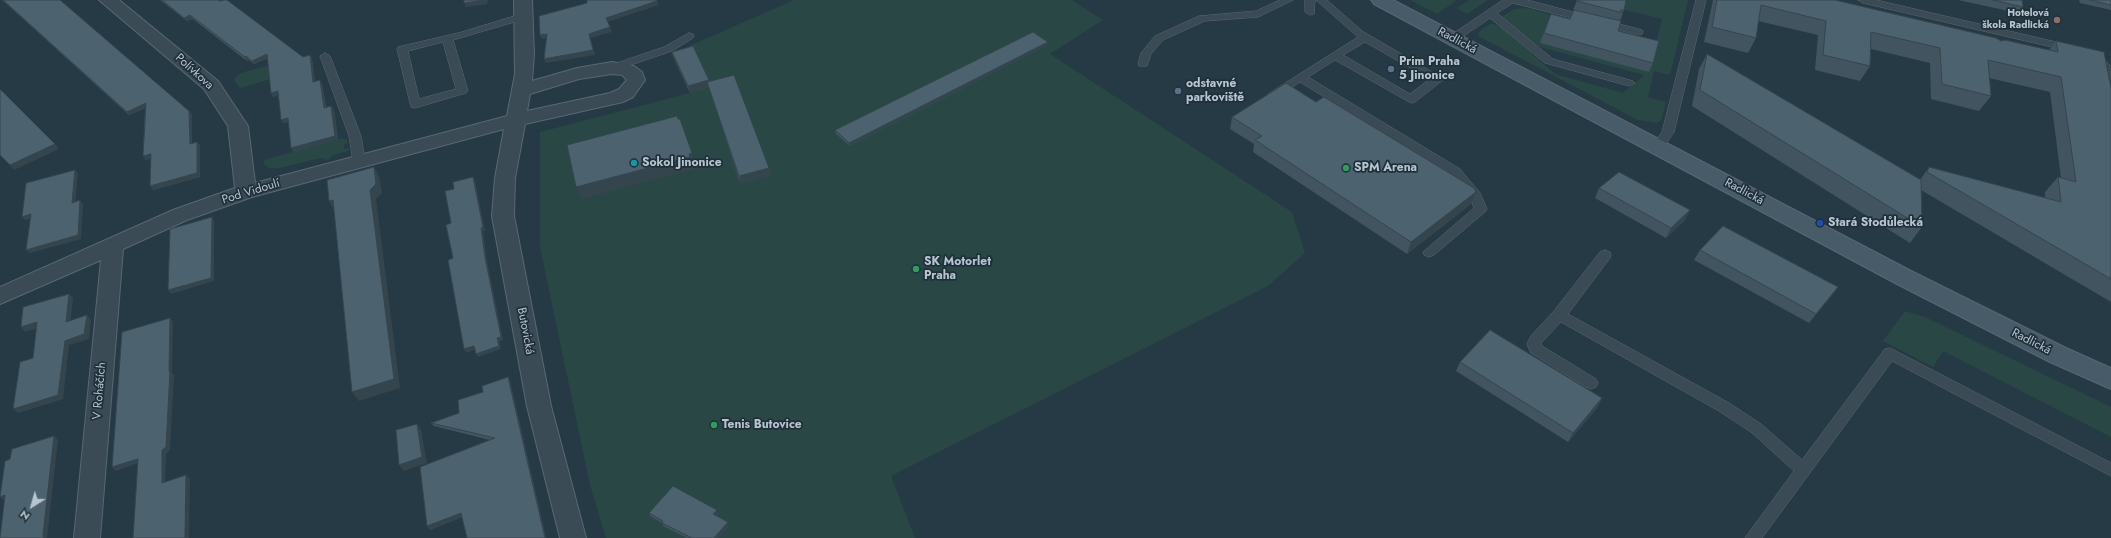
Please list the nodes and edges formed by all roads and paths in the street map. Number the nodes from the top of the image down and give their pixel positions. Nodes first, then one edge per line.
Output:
1 (108, 0) edge
2 (1288, 0) edge
3 (1310, 0) edge
4 (1321, 0) edge
5 (1380, 0) edge
6 (1510, 0) edge
7 (1515, 0) edge
8 (1700, 0) edge
9 (1863, 0) edge
10 (524, 8) edge
11 (1310, 12) dead end
12 (1490, 13) junction
13 (1990, 30) junction
14 (1638, 32) dead end
15 (689, 36) dead end
16 (1365, 37) junction
17 (447, 38) junction
18 (1452, 39) junction
19 (1990, 42) edge
20 (325, 56) dead end
21 (1336, 56) junction
22 (1143, 64) dead end
23 (612, 68) junction
24 (1300, 78) junction
25 (1629, 83) dead end
26 (2111, 83) edge
27 (522, 90) junction
28 (1261, 102) edge
29 (514, 120) junction
30 (1658, 147) junction
31 (360, 162) junction
32 (246, 192) junction
33 (113, 245) junction
34 (1429, 252) dead end
35 (1605, 255) dead end
36 (0, 296) edge
37 (1559, 316) junction
38 (2111, 380) edge
39 (1592, 383) dead end
40 (1804, 470) junction
41 (2111, 470) edge
42 (87, 538) edge
43 (573, 538) edge
44 (1753, 538) edge

1 - 32 street, Polívkova
2 - 22 lane
3 - 11 lane
4 - 16 lane
5 - 18 main road, Radlická
6 - 12 lane
7 - 14 lane
8 - 30 lane
9 - 13 lane
10 - 17 lane
10 - 27 street, Butovická
12 - 18 lane
12 - 25 lane
13 - 19 lane
13 - 26 lane
15 - 23 lane
16 - 21 lane
16 - 21 lane
17 - 17 lane
18 - 30 main road, Radlická
20 - 31 lane
21 - 24 lane
23 - 27 street
23 - 29 street
24 - 28 lane
24 - 34 lane
27 - 29 street, Butovická
29 - 31 street, Pod Vidoulí
29 - 43 street, Butovická
30 - 38 main road, Radlická
31 - 32 street, Pod Vidoulí
32 - 33 street, Pod Vidoulí
33 - 36 street, Pod Vidoulí
33 - 42 street, V Roháčích
35 - 37 lane
37 - 39 lane
37 - 40 lane
40 - 41 lane
40 - 44 lane

